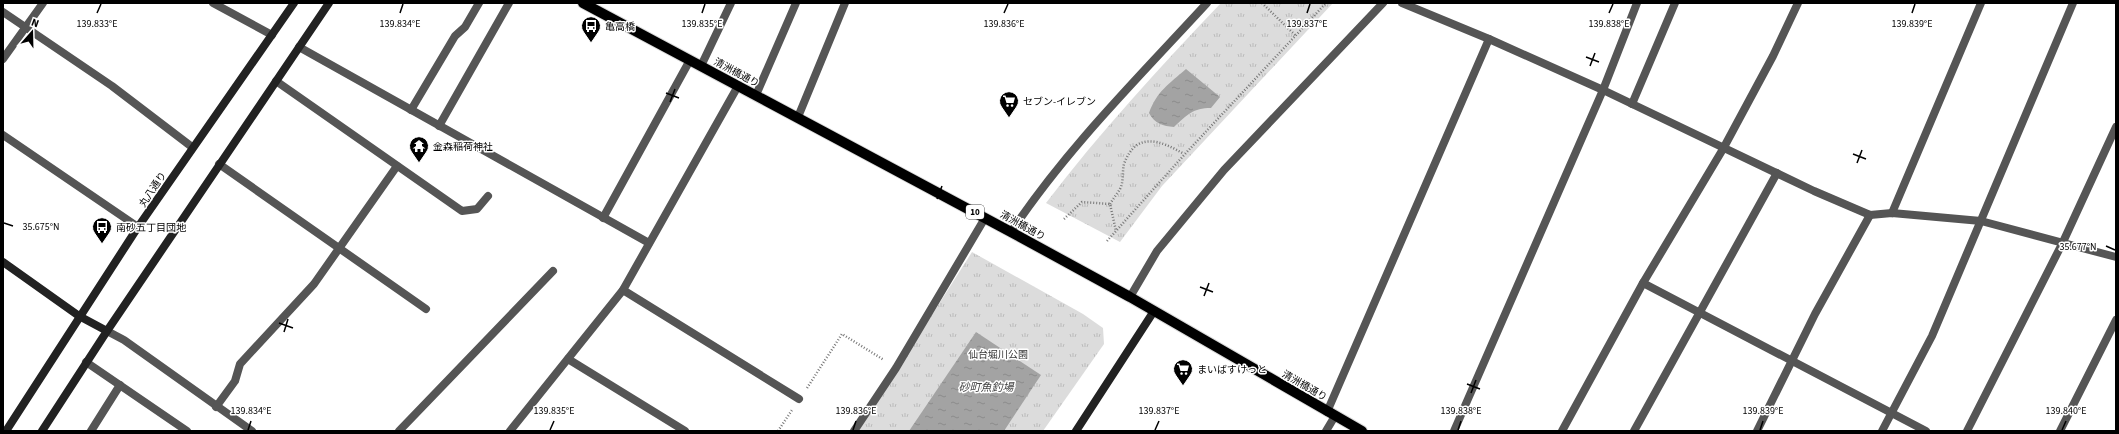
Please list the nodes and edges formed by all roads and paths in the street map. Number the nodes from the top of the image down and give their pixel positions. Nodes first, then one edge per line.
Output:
1 (43, 3) edge
2 (213, 3) edge
3 (294, 3) edge
4 (329, 3) edge
5 (478, 3) edge
6 (509, 3) edge
7 (583, 3) edge
8 (731, 3) edge
9 (796, 3) edge
10 (845, 3) edge
11 (1207, 3) edge
12 (1262, 3) edge
13 (1326, 3) edge
14 (1383, 3) edge
15 (1402, 3) edge
16 (1637, 3) edge
17 (1676, 3) edge
18 (1798, 3) edge
19 (1981, 3) edge
20 (2073, 3) edge
21 (3, 12) edge
22 (25, 28) junction
23 (272, 35) junction
24 (1295, 35) junction
25 (1489, 38) junction
26 (299, 47) junction
27 (3, 59) edge
28 (690, 60) junction
29 (701, 66) junction
30 (276, 81) junction
31 (738, 86) junction
32 (1603, 90) junction
33 (756, 95) junction
34 (1632, 104) junction
35 (411, 110) junction
36 (798, 118) junction
37 (439, 126) junction
38 (2116, 127) edge
39 (3, 135) edge
40 (192, 147) junction
41 (1724, 149) junction
42 (1184, 154) junction
43 (219, 164) junction
44 (397, 166) junction
45 (1777, 173) junction
46 (488, 196) dead end
47 (1110, 204) junction
48 (1892, 213) junction
49 (1870, 215) junction
50 (603, 218) junction
51 (985, 218) junction
52 (1064, 219) dead end
53 (1981, 221) junction
54 (138, 227) junction
55 (1116, 231) junction
56 (1011, 232) junction
57 (1107, 241) dead end
58 (2063, 242) junction
59 (649, 243) junction
60 (340, 249) junction
61 (2116, 258) edge
62 (3, 262) edge
63 (554, 271) dead end
64 (1643, 283) junction
65 (622, 290) junction
66 (1130, 297) junction
67 (426, 310) dead end
68 (1154, 311) junction
69 (1700, 312) junction
70 (79, 316) junction
71 (2116, 320) edge
72 (106, 331) junction
73 (568, 359) junction
74 (86, 362) junction
75 (1791, 362) junction
76 (896, 368) junction
77 (120, 384) junction
78 (799, 399) junction
79 (216, 407) junction
80 (1331, 414) junction
81 (1891, 414) junction
82 (6, 431) edge
83 (42, 431) edge
84 (91, 431) edge
85 (187, 431) edge
86 (252, 431) edge
87 (399, 431) edge
88 (510, 431) edge
89 (685, 431) edge
90 (778, 431) edge
91 (854, 431) edge
92 (1076, 431) edge
93 (1326, 431) edge
94 (1362, 431) edge
95 (1454, 431) edge
96 (1562, 431) edge
97 (1634, 431) edge
98 (1757, 431) edge
99 (1882, 431) edge
100 (1926, 431) edge
101 (1967, 431) edge
102 (2060, 431) edge

1 - 22 street
2 - 23 street
3 - 23 main road, 丸八通り
4 - 26 main road
5 - 35 street
6 - 37 street
7 - 28 main road, 清洲橋通り / 10
8 - 29 street
9 - 33 street
10 - 36 street
11 - 56 street
12 - 24 path
13 - 24 path
14 - 66 street
15 - 25 street
16 - 32 street
17 - 34 street
18 - 41 street
19 - 48 street
20 - 53 street
21 - 22 street
22 - 27 street
22 - 40 street
23 - 40 main road, 丸八通り
24 - 42 path
25 - 32 street
25 - 80 street
26 - 30 main road
26 - 35 street
28 - 29 main road, 清洲橋通り / 10
28 - 50 street
29 - 31 main road, 清洲橋通り / 10
30 - 43 main road
30 - 44 street
31 - 33 main road, 清洲橋通り / 10
31 - 59 street
32 - 34 street
32 - 95 street
33 - 36 main road, 清洲橋通り / 10
34 - 41 street
35 - 37 street
36 - 51 main road, 清洲橋通り / 10
37 - 50 street
38 - 58 street
39 - 54 street
40 - 54 main road, 丸八通り
41 - 45 street
41 - 64 street
42 - 47 path
42 - 55 path
43 - 60 street
43 - 72 main road
44 - 46 street
44 - 60 street
45 - 49 street
45 - 69 street
47 - 52 path
47 - 55 path
48 - 49 street
48 - 53 street
49 - 75 street
50 - 59 street
51 - 56 main road, 清洲橋通り / 10
51 - 76 street
53 - 58 street
53 - 81 street
54 - 70 main road, 丸八通り
55 - 57 path
56 - 66 main road, 清洲橋通り / 10
58 - 61 street
58 - 101 street
59 - 65 street
60 - 67 street
60 - 79 street
62 - 70 main road
63 - 87 street
64 - 69 street
64 - 96 street
65 - 73 street
65 - 78 street
66 - 68 main road, 清洲橋通り / 10
68 - 80 main road, 清洲橋通り / 10
68 - 92 main road
69 - 75 street
69 - 97 street
70 - 72 main road
70 - 82 main road, 丸八通り
71 - 102 street
72 - 74 main road
72 - 79 street
73 - 88 street
73 - 89 street
74 - 77 street
74 - 83 main road
75 - 81 street
75 - 98 street
76 - 78 path
76 - 91 street
77 - 84 street
77 - 85 street
78 - 90 path
79 - 86 street
80 - 93 street
80 - 94 main road, 清洲橋通り / 10
81 - 99 street
81 - 100 street

